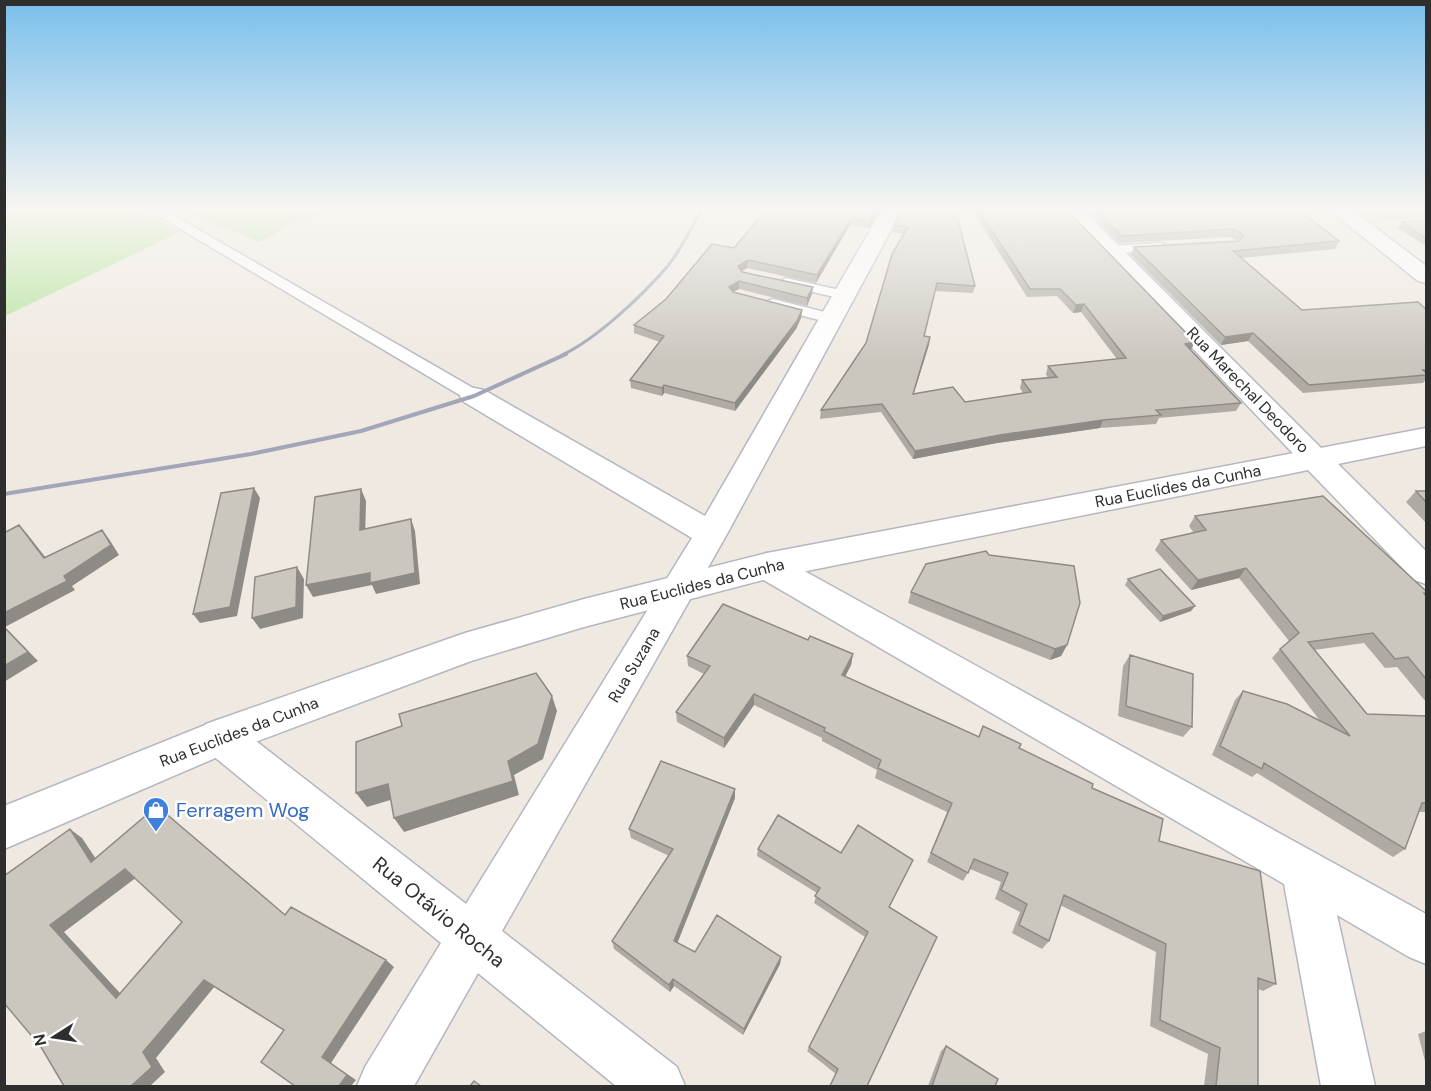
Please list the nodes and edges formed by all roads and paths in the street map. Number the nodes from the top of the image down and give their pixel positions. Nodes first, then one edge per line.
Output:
1 (238, 259) edge
2 (864, 259) edge
3 (1119, 259) edge
4 (1404, 259) edge
5 (1426, 276) edge
6 (768, 279) edge
7 (761, 302) edge
8 (837, 306) junction
9 (474, 396) joint
10 (1426, 437) edge
11 (1315, 459) junction
12 (711, 534) junction
13 (767, 566) junction
14 (1426, 571) edge
15 (680, 588) junction
16 (220, 737) junction
17 (4, 828) edge
18 (1304, 871) junction
19 (472, 938) junction
20 (1426, 940) edge
21 (384, 1086) edge
22 (658, 1086) edge
23 (1348, 1086) edge

1 - 9 lane
2 - 8 street, Rua Suzana
3 - 11 street, Rua Marechal Deodoro
4 - 5 street
6 - 8 lane
7 - 8 lane
8 - 12 street, Rua Suzana
9 - 12 street
10 - 11 street, Rua Euclides da Cunha
11 - 13 street, Rua Euclides da Cunha
11 - 14 street, Rua Marechal Deodoro
12 - 15 street, Rua Suzana
13 - 15 street, Rua Euclides da Cunha
13 - 18 street
15 - 16 street, Rua Euclides da Cunha
15 - 19 street, Rua Suzana
16 - 17 street, Rua Euclides da Cunha
16 - 19 street, Rua Otávio Rocha
18 - 20 street
18 - 23 street
19 - 21 street, Rua Suzana
19 - 22 street, Rua Otávio Rocha

